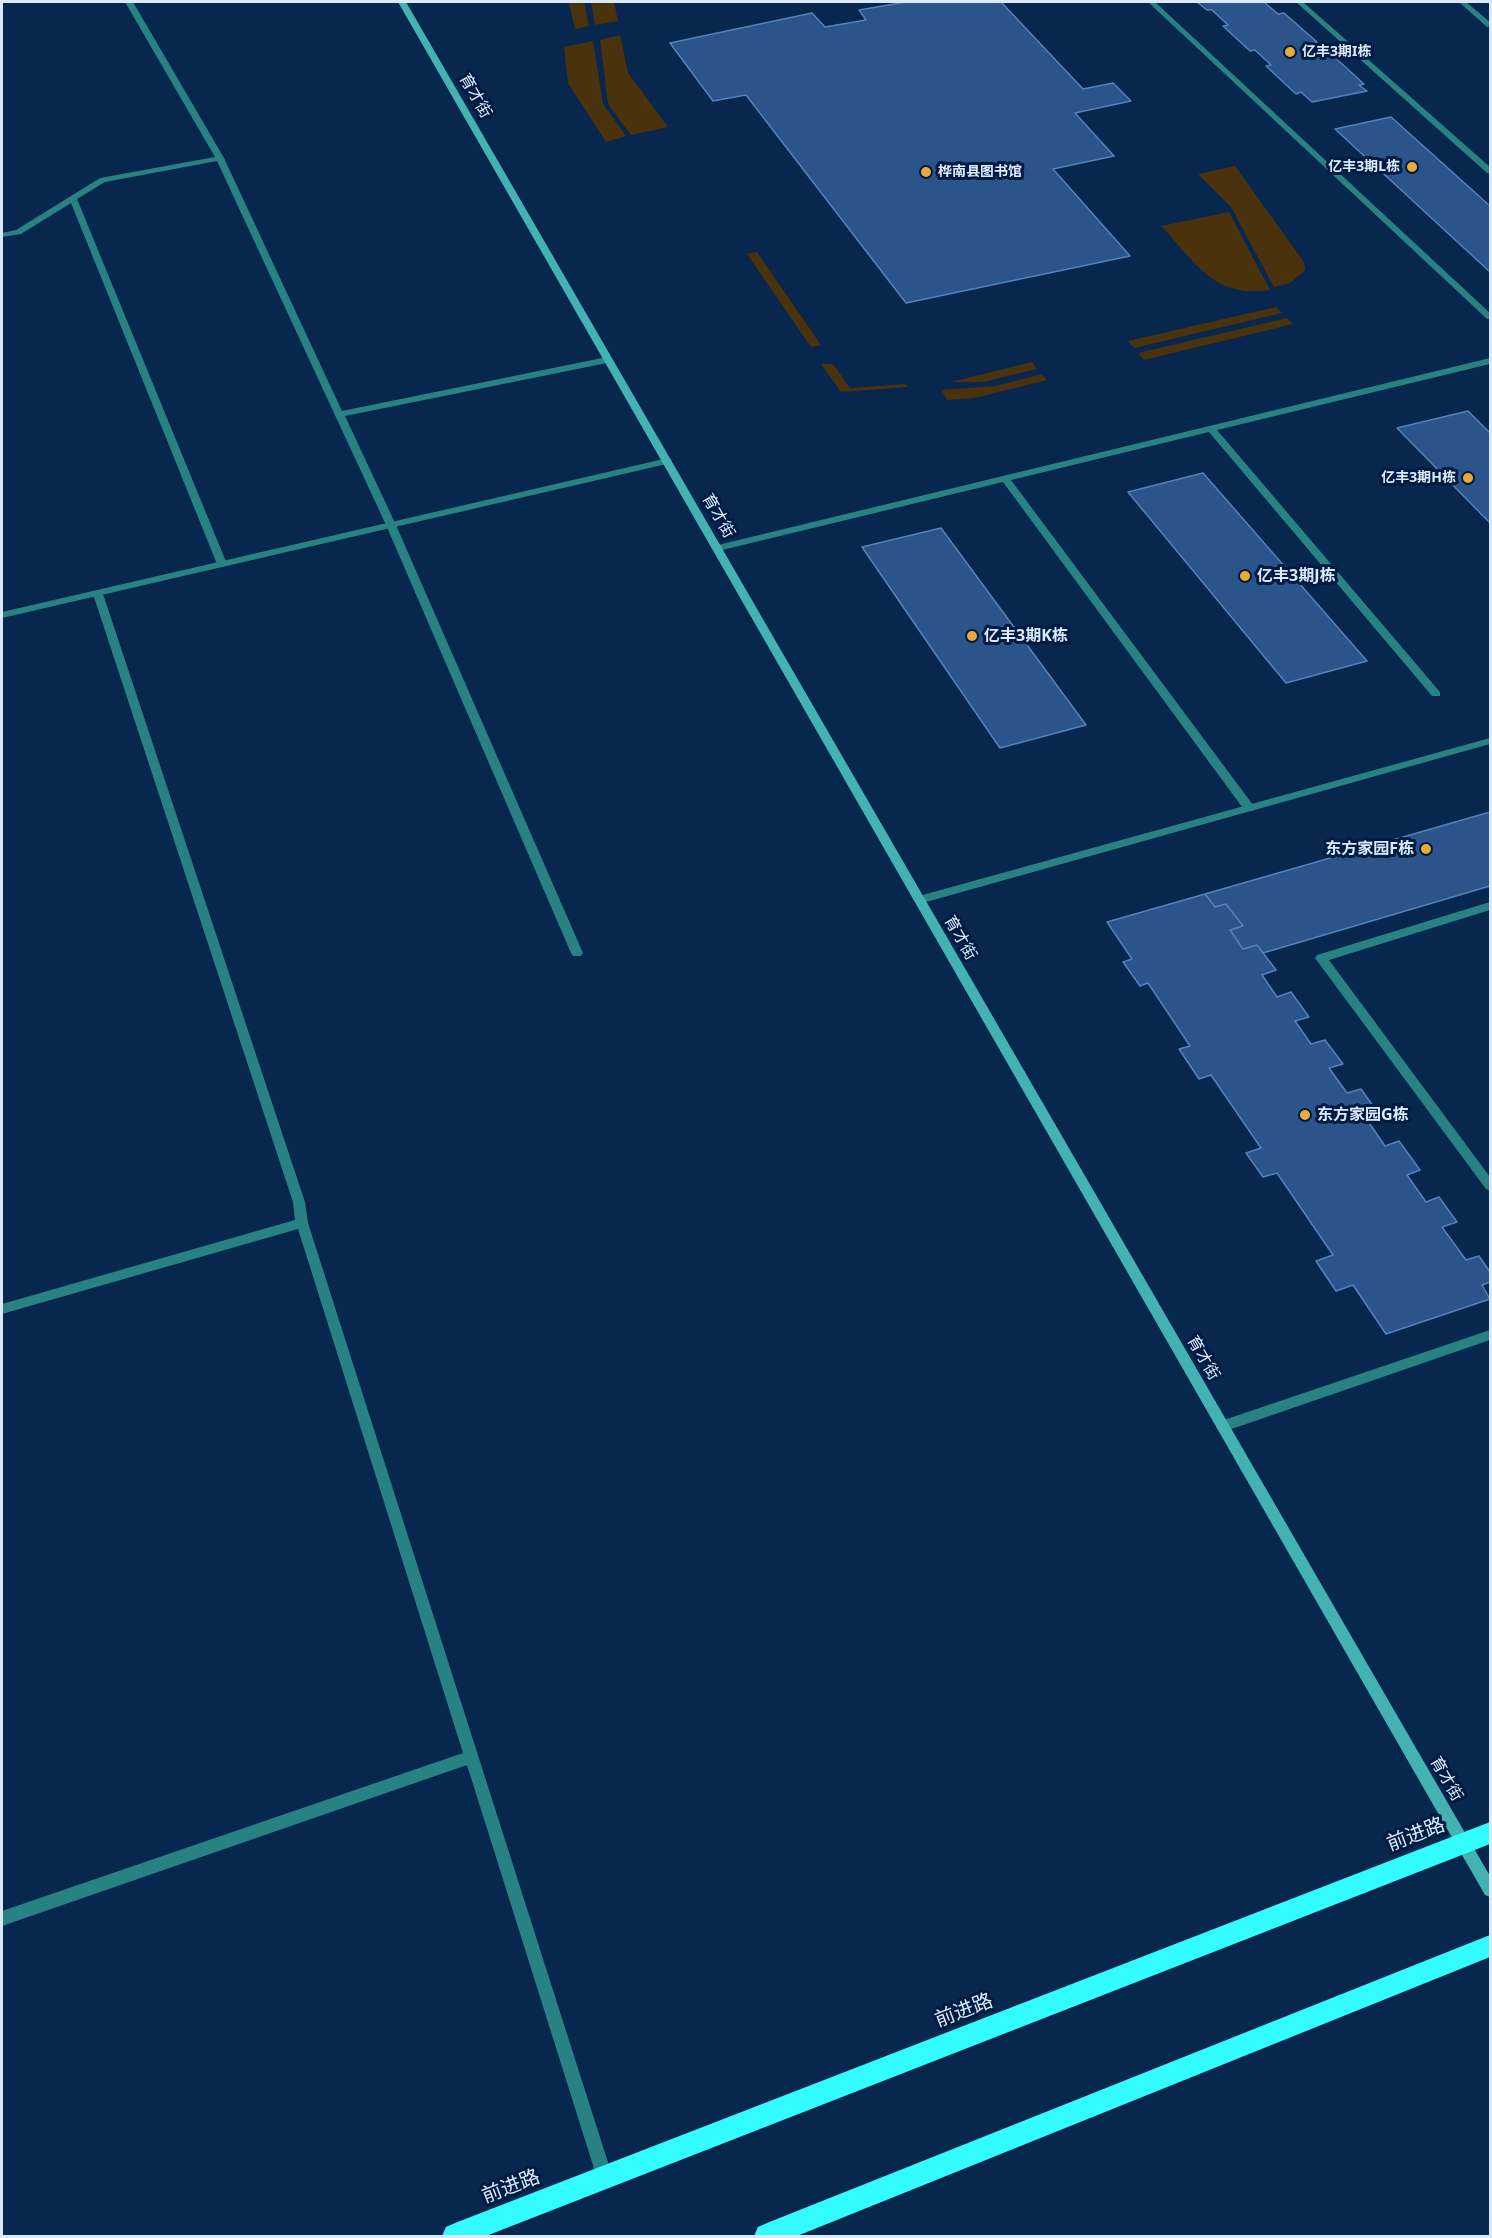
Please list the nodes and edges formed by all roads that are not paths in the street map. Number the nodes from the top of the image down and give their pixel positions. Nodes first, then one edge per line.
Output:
1 (129, 2) edge
2 (402, 2) edge
3 (1151, 2) edge
4 (1299, 2) edge
5 (1462, 2) edge
6 (1491, 25) edge
7 (220, 158) junction
8 (1491, 171) edge
9 (73, 199) junction
10 (2, 235) edge
11 (1491, 317) edge
12 (607, 360) junction
13 (1491, 361) edge
14 (339, 414) junction
15 (1211, 428) junction
16 (668, 461) junction
17 (1005, 478) junction
18 (391, 525) junction
19 (718, 548) junction
20 (222, 564) junction
21 (98, 594) junction
22 (2, 615) edge
23 (1436, 694) dead end
24 (1491, 741) edge
25 (1249, 808) junction
26 (919, 900) junction
27 (1491, 906) edge
28 (577, 953) dead end
29 (1491, 1186) edge
30 (302, 1223) junction
31 (2, 1309) edge
32 (1491, 1335) edge
33 (1223, 1426) junction
34 (471, 1757) junction
35 (1491, 1833) edge
36 (1464, 1844) junction
37 (1491, 1890) edge
38 (2, 1919) edge
39 (1491, 1946) edge
40 (604, 2178) junction
41 (455, 2236) edge
42 (767, 2236) edge

1 - 7 street
2 - 12 street, 育才街
3 - 11 street
4 - 8 street
5 - 6 street
7 - 9 street
7 - 14 street
9 - 10 street
9 - 20 street
12 - 14 street
12 - 16 street, 育才街
13 - 15 street
14 - 18 street
15 - 17 street
15 - 23 street
16 - 18 street
16 - 19 street, 育才街
17 - 19 street
17 - 25 street
18 - 20 street
18 - 28 street
19 - 26 street, 育才街
20 - 21 street
21 - 22 street
21 - 30 street
24 - 25 street
25 - 26 street
26 - 33 street, 育才街
27 - 29 street
30 - 31 street
30 - 34 street
32 - 33 street
33 - 36 street, 育才街
34 - 38 street
34 - 40 street
35 - 36 highway, 前进路
36 - 37 street, 育才街
36 - 40 highway, 前进路
39 - 42 highway
40 - 41 highway, 前进路

